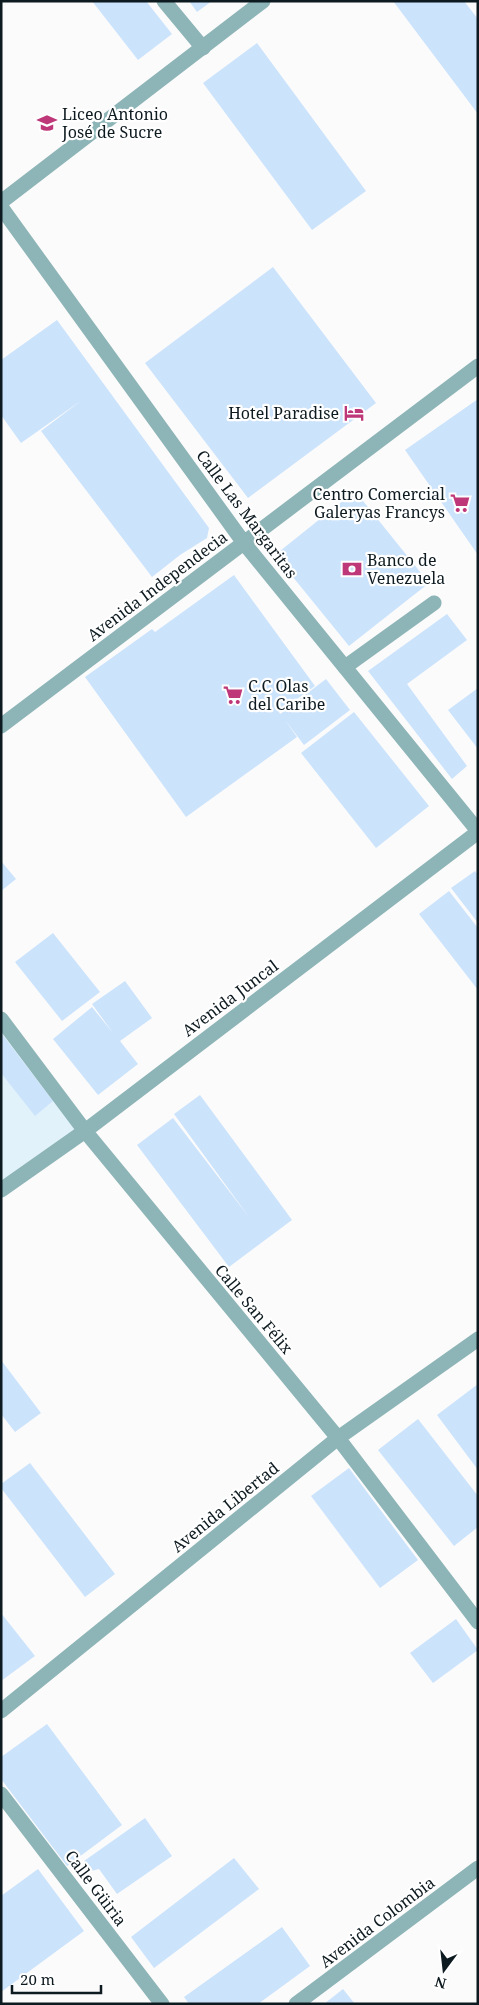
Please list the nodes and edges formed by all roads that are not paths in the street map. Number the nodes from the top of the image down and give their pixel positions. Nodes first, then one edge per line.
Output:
1 (164, 1) edge
2 (263, 1) edge
3 (203, 48) junction
4 (1, 202) edge
5 (1, 207) edge
6 (478, 366) edge
7 (244, 543) junction
8 (434, 603) dead end
9 (345, 667) junction
10 (1, 726) edge
11 (478, 831) edge
12 (1, 1019) edge
13 (85, 1131) junction
14 (1, 1190) edge
15 (478, 1339) edge
16 (338, 1438) junction
17 (478, 1622) edge
18 (1, 1711) edge
19 (1, 1794) edge
20 (478, 1868) edge
21 (162, 2004) edge
22 (296, 2004) edge

1 - 3 street
2 - 3 street
3 - 4 street
5 - 7 street, Calle Las Margaritas
6 - 7 street, Avenida Independecia
7 - 9 street, Calle Las Margaritas
7 - 10 street, Avenida Independecia
8 - 9 street
9 - 11 street, Calle Las Margaritas
11 - 13 street, Avenida Juncal
12 - 13 street, Calle San Félix
13 - 14 street, Avenida Juncal
13 - 16 street, Calle San Félix
15 - 16 street, Avenida Libertad
16 - 17 street, Calle San Félix
16 - 18 street, Avenida Libertad
19 - 21 street, Calle Güiria
20 - 22 street, Avenida Colombia

